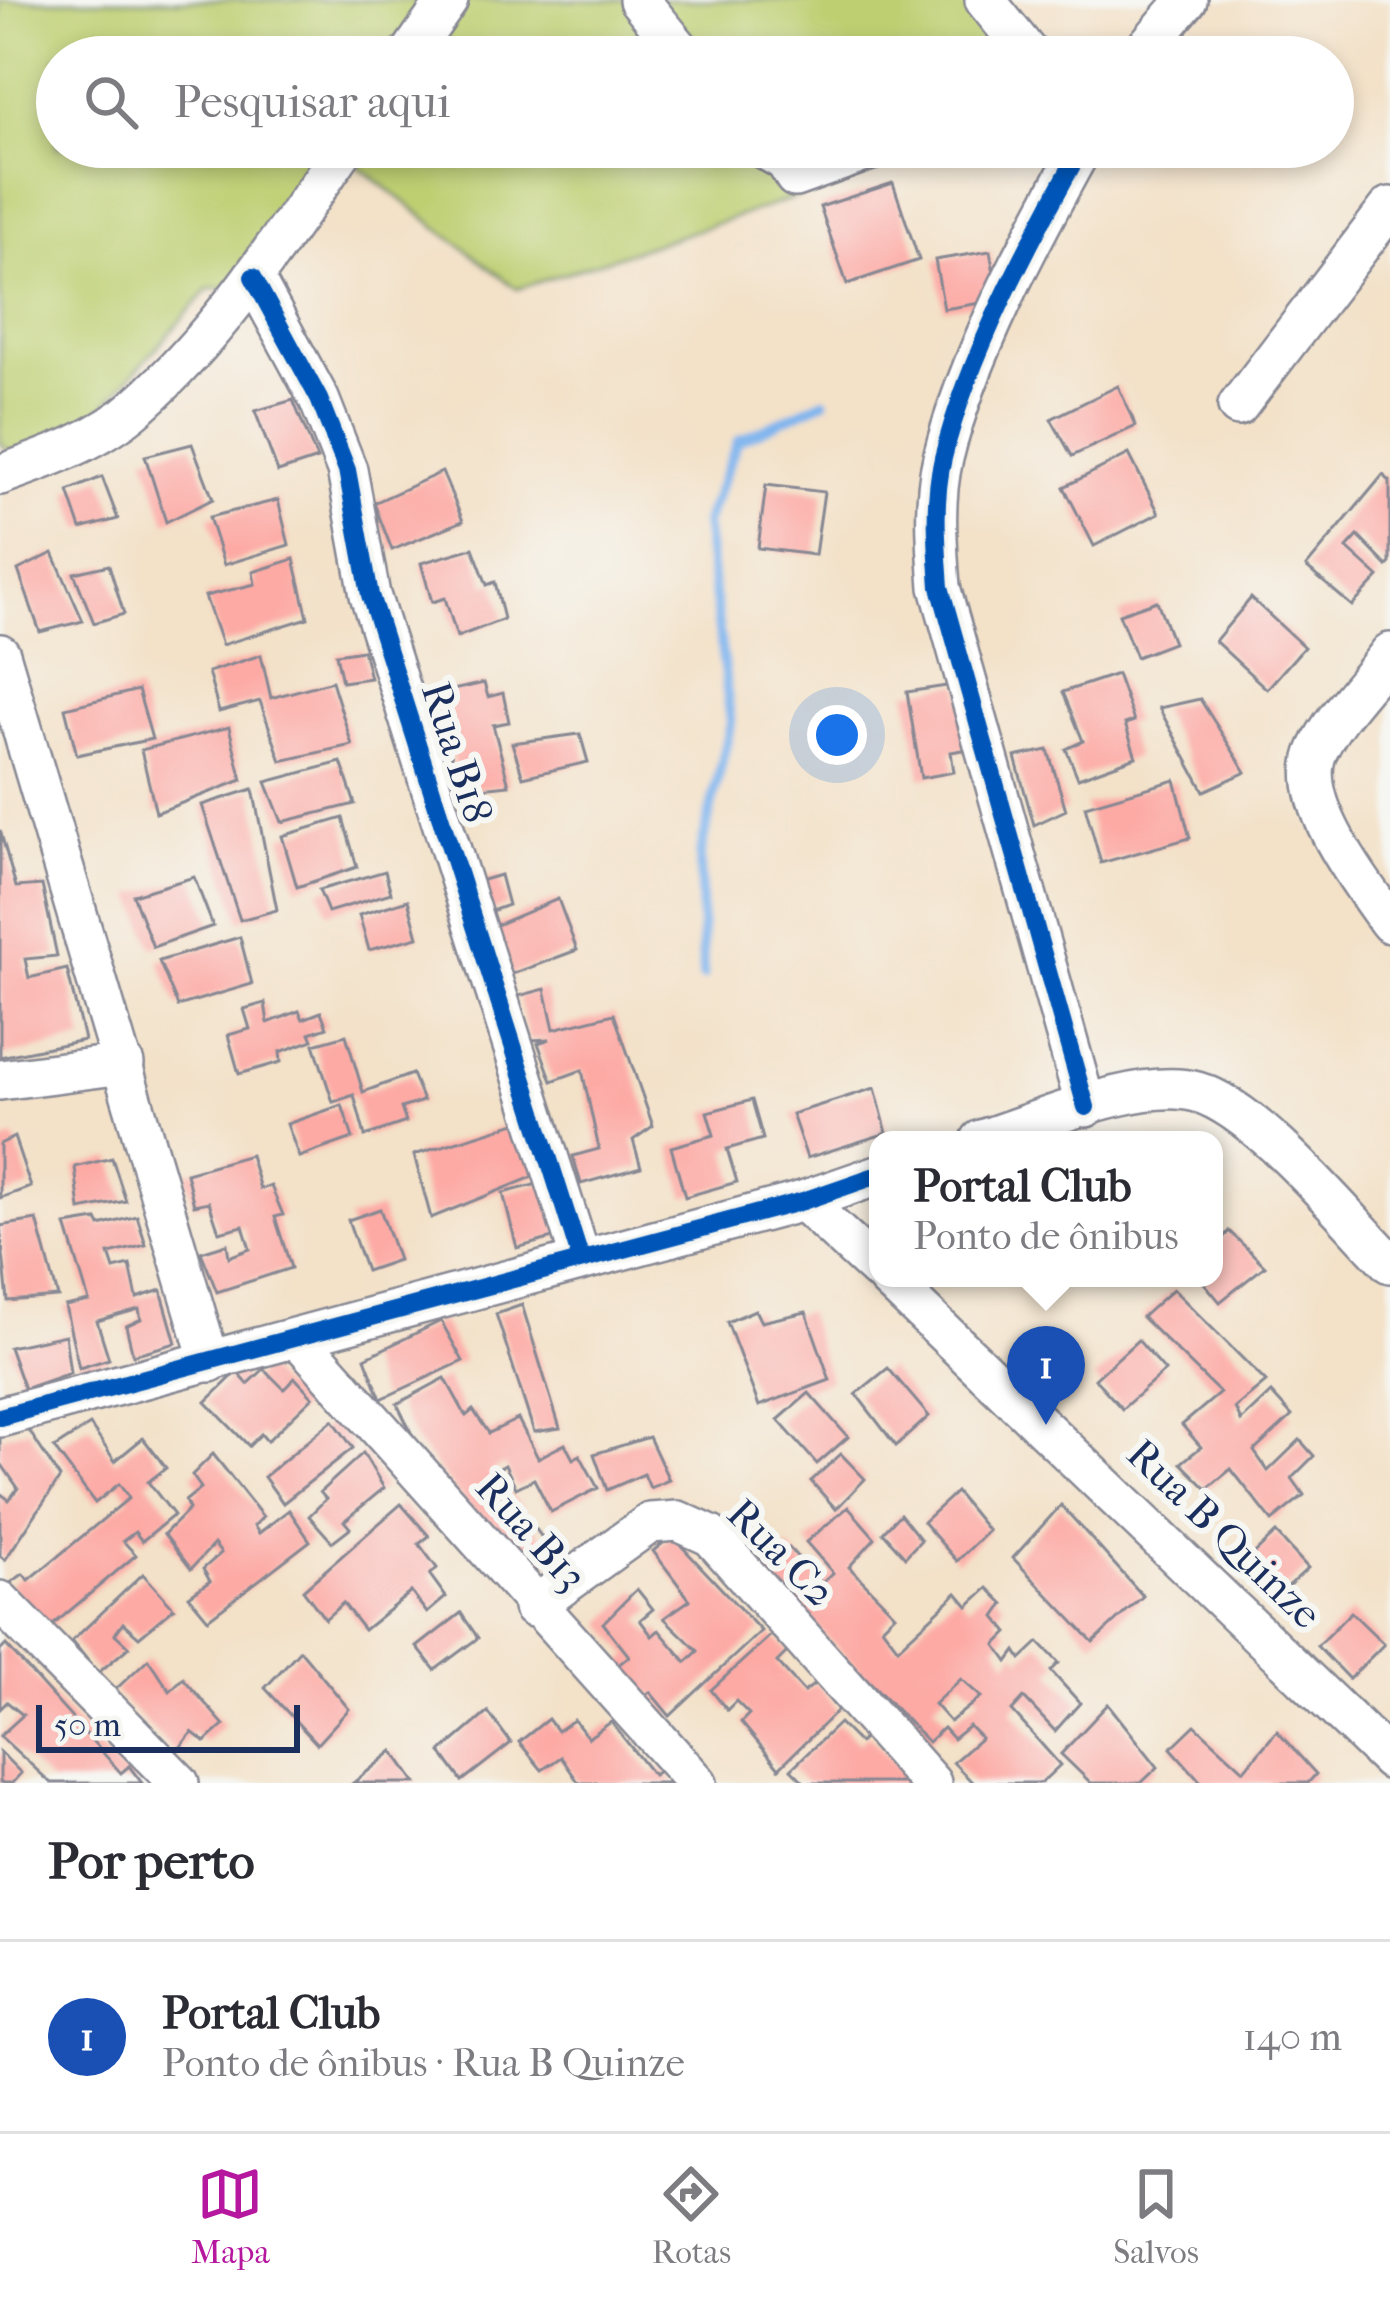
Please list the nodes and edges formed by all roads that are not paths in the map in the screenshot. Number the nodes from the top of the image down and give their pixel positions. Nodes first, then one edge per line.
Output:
1 (448, 0) edge
2 (639, 0) edge
3 (985, 0) edge
4 (1187, 0) edge
5 (423, 36) edge
6 (669, 36) edge
7 (1014, 36) edge
8 (1156, 36) edge
9 (330, 168) edge
10 (789, 168) edge
11 (820, 168) edge
12 (1072, 168) edge
13 (1390, 207) edge
14 (254, 277) junction
15 (1238, 406) dead end
16 (0, 475) edge
17 (1390, 653) edge
18 (3, 676) edge
19 (1390, 923) edge
20 (124, 1064) junction
21 (0, 1081) edge
22 (1086, 1107) junction
23 (1010, 1131) edge
24 (869, 1178) edge
25 (803, 1201) junction
26 (580, 1257) junction
27 (869, 1262) edge
28 (1390, 1263) edge
29 (895, 1287) edge
30 (299, 1340) junction
31 (210, 1362) junction
32 (0, 1418) edge
33 (0, 1601) edge
34 (533, 1606) junction
35 (1390, 1760) edge
36 (179, 1783) edge
37 (697, 1783) edge
38 (931, 1783) edge

1 - 5 street
2 - 6 street
3 - 7 street
4 - 8 street
9 - 14 street
10 - 11 street
12 - 22 street
13 - 15 street
14 - 16 street
14 - 26 street, Rua B18
17 - 19 street
18 - 20 street
20 - 21 street
20 - 31 street
22 - 23 street
22 - 28 street
24 - 25 street
25 - 26 street
25 - 27 street
26 - 30 street
29 - 35 street, Rua B Quinze
30 - 31 street
30 - 34 street, Rua B13
31 - 32 street
33 - 36 street
34 - 37 street, Rua B13
34 - 38 street, Rua C2

